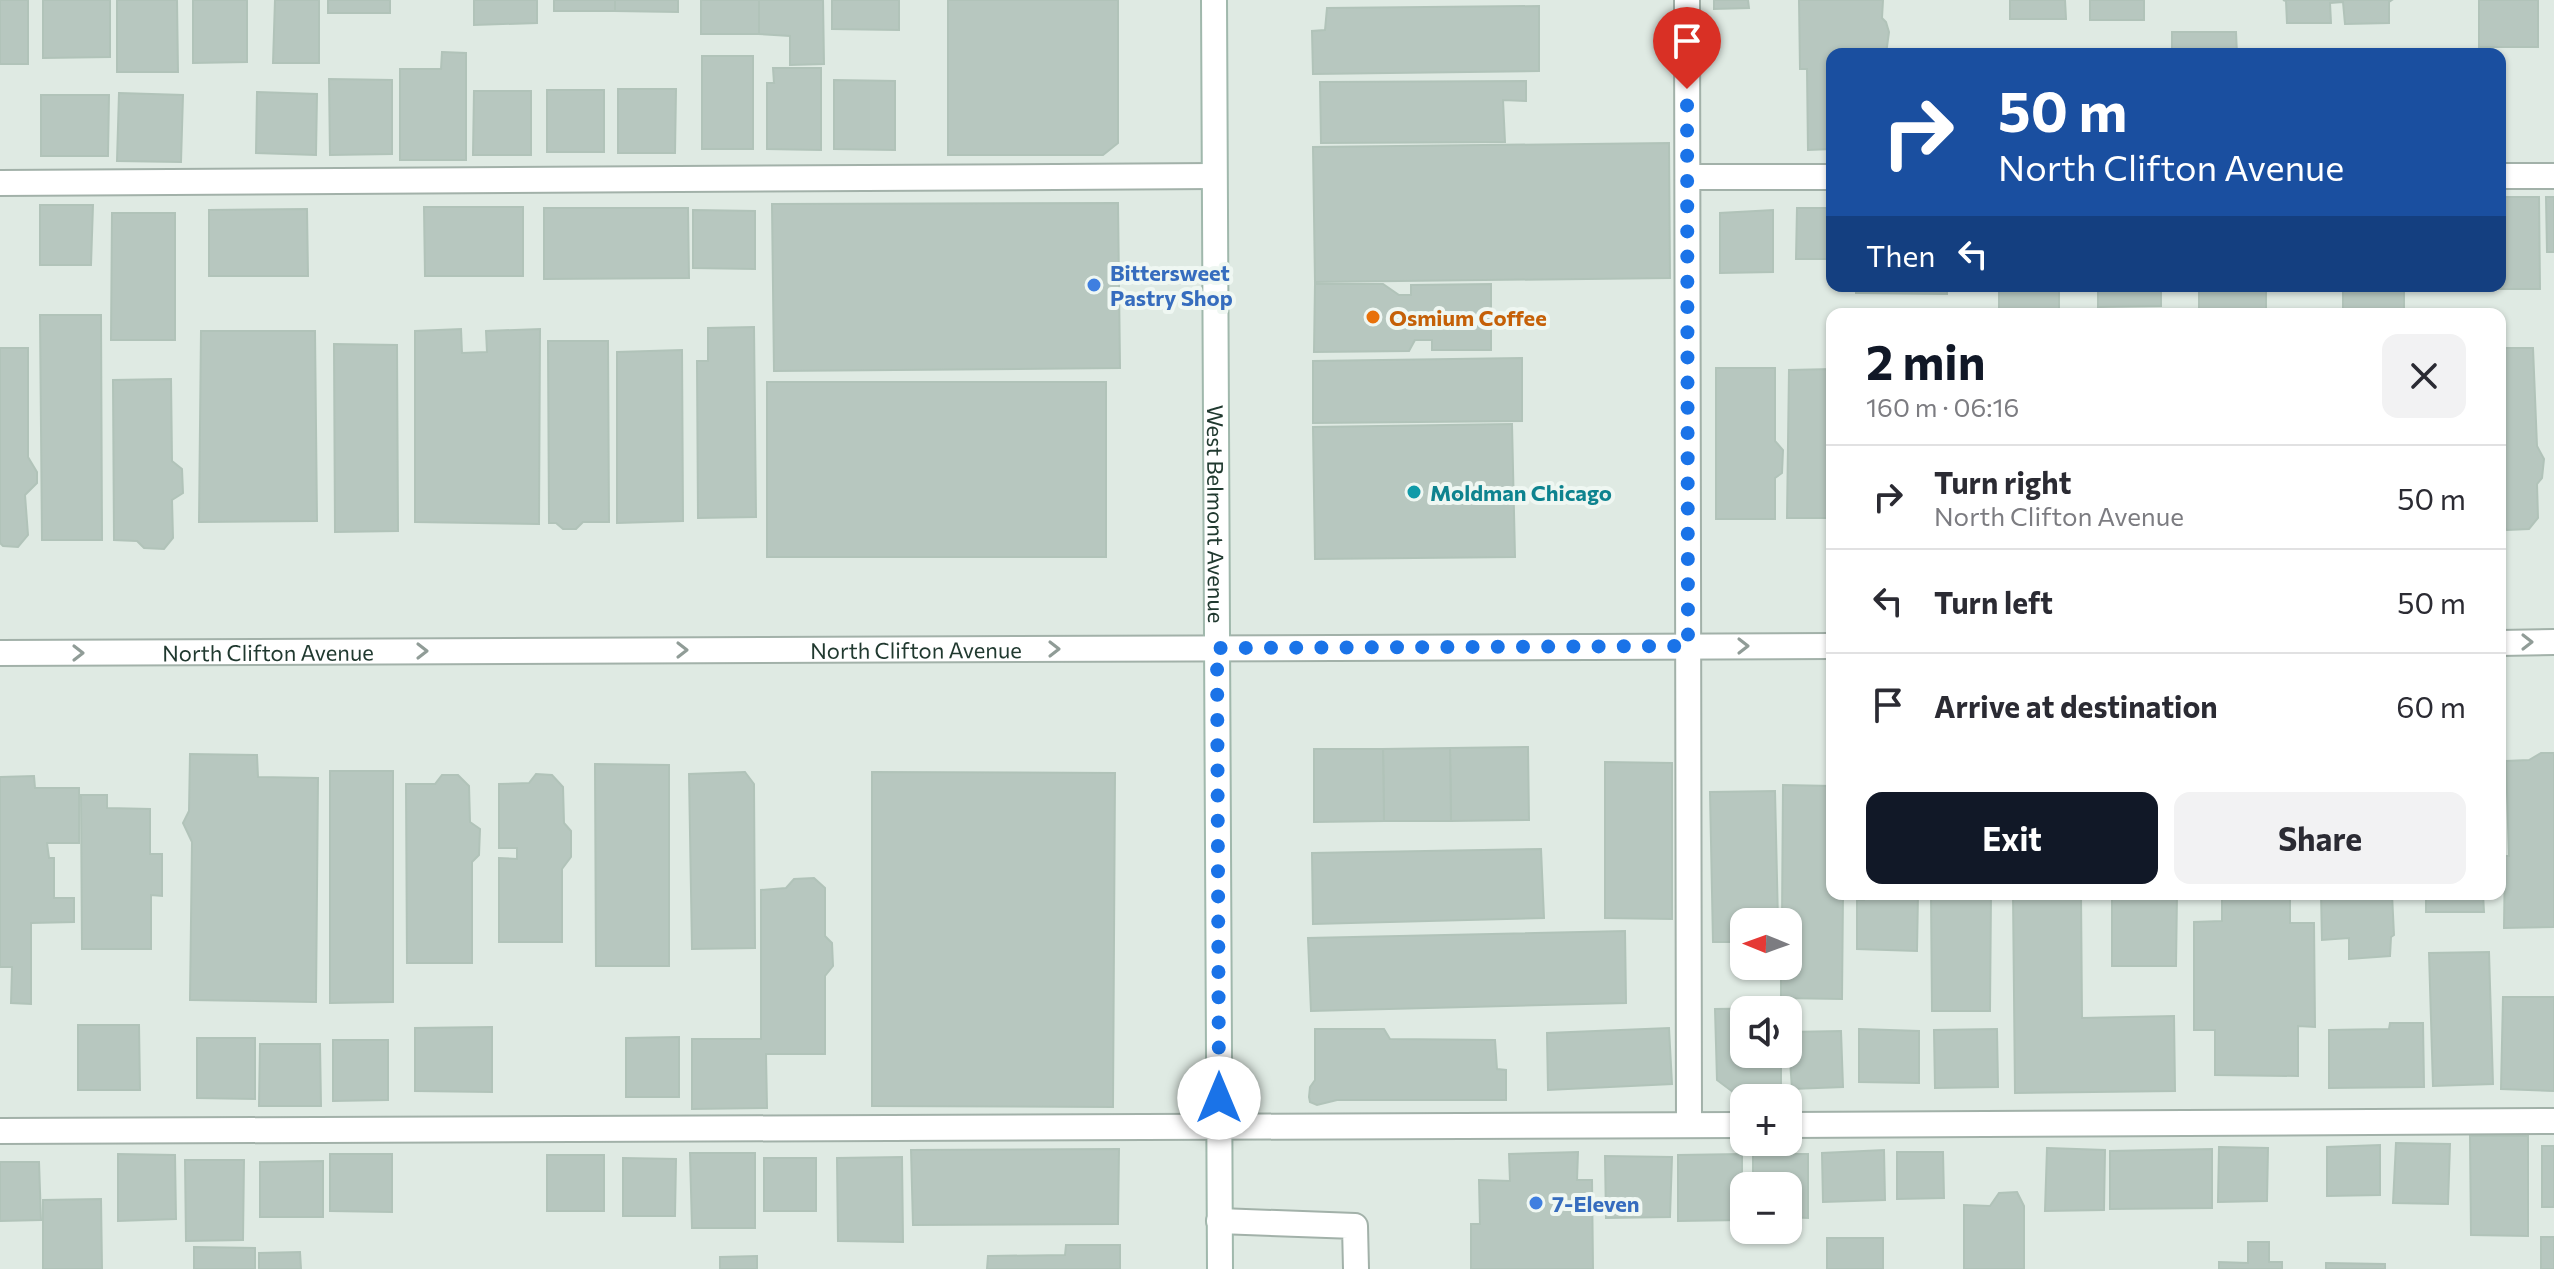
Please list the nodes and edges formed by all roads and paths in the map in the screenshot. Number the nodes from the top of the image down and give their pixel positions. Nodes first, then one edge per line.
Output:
1 (1214, 0) edge
2 (1687, 0) edge
3 (1214, 176) junction
4 (2506, 176) edge
5 (2554, 176) edge
6 (1688, 177) junction
7 (1826, 177) edge
8 (0, 183) edge
9 (2554, 642) edge
10 (2506, 643) edge
11 (1688, 646) junction
12 (1826, 646) edge
13 (1217, 648) junction
14 (0, 653) edge
15 (2554, 1121) edge
16 (1689, 1125) junction
17 (1730, 1125) edge
18 (1802, 1125) edge
19 (1219, 1128) junction
20 (0, 1131) edge
21 (1219, 1221) junction
22 (1220, 1269) edge
23 (1356, 1269) edge

1 - 3 street, West Belmont Avenue
2 - 6 street
3 - 8 street
3 - 13 street, West Belmont Avenue
4 - 5 street
6 - 7 street
6 - 11 street
10 -> 9 street
11 -> 12 street, North Clifton Avenue
11 - 13 street, North Clifton Avenue
11 - 16 street
14 -> 13 street, North Clifton Avenue
13 - 19 street, West Belmont Avenue
15 - 18 street
16 - 17 street
16 - 19 street
19 - 20 street
19 - 21 street, West Belmont Avenue
21 - 22 street, West Belmont Avenue
21 - 23 street

